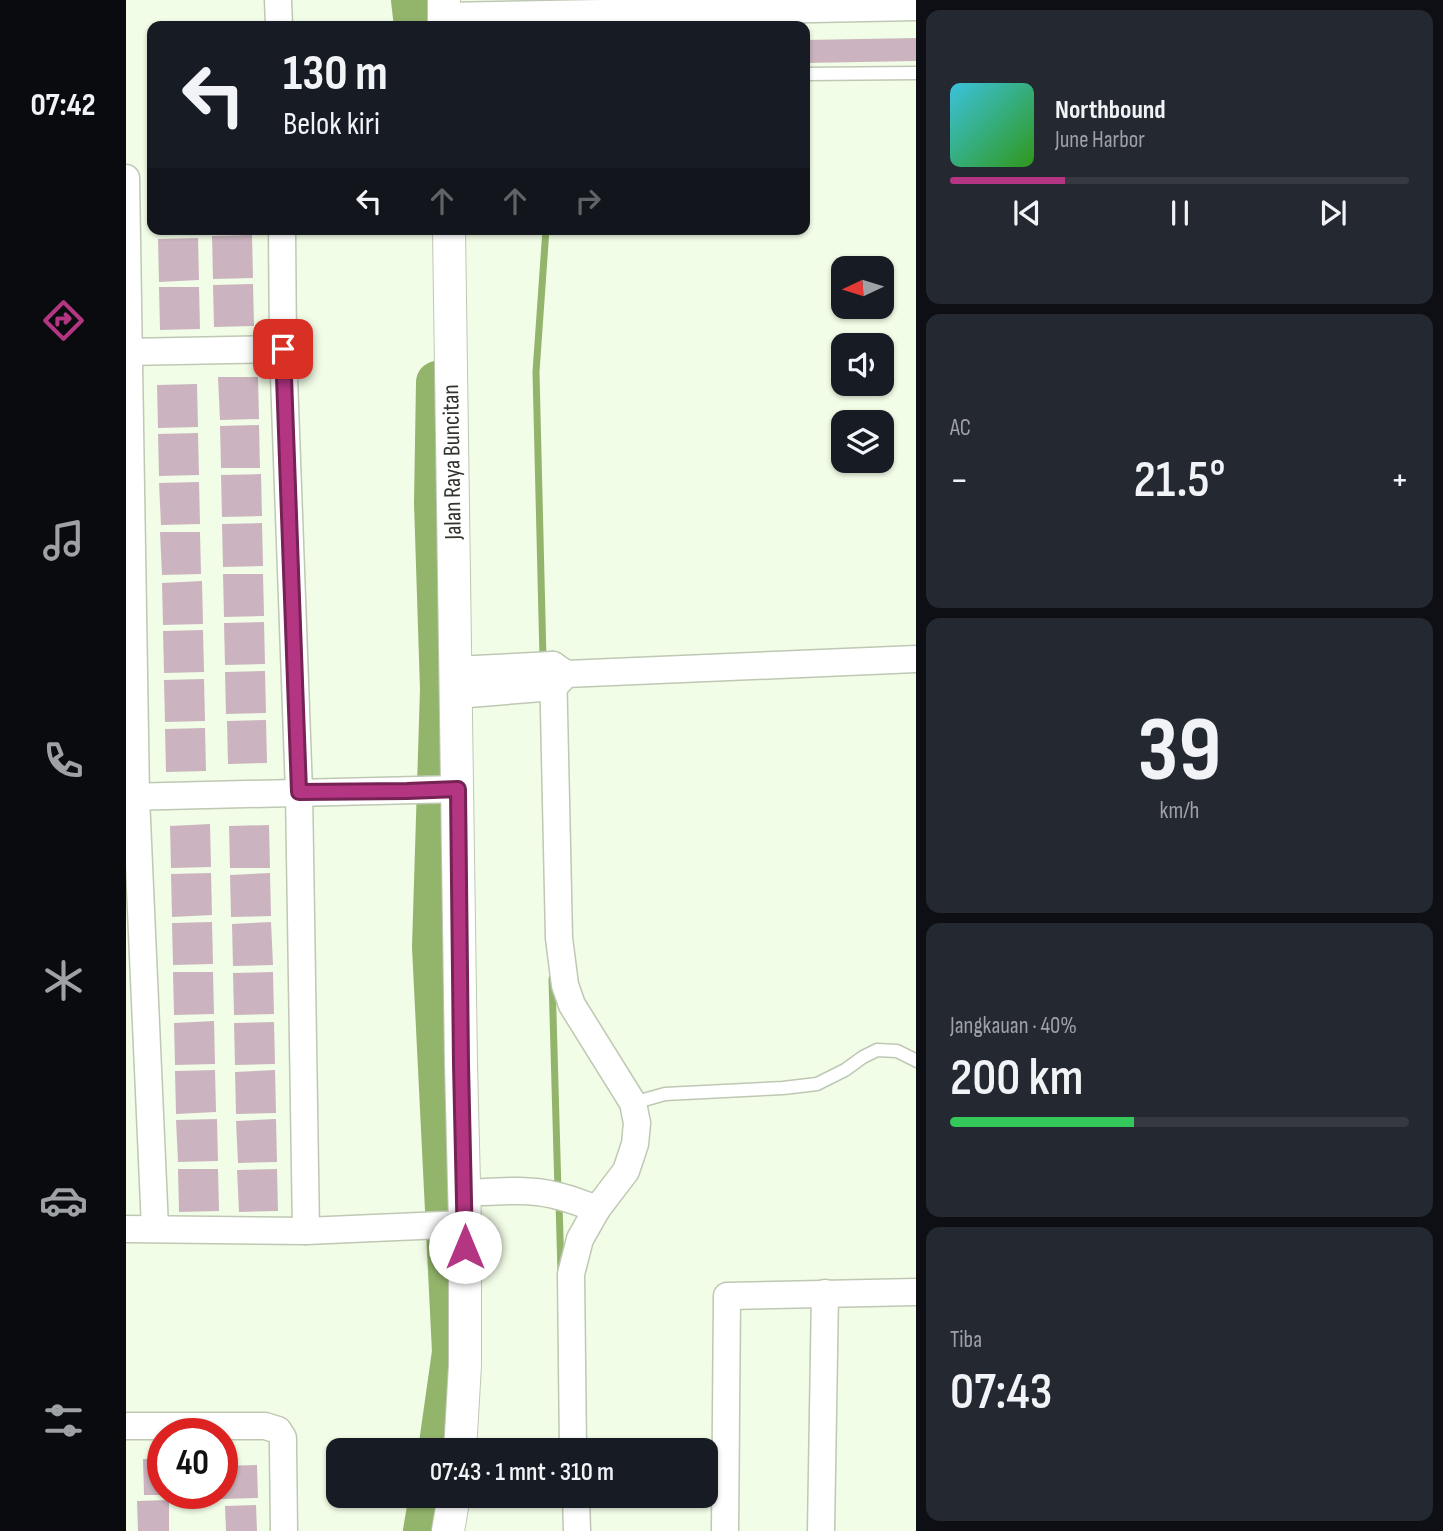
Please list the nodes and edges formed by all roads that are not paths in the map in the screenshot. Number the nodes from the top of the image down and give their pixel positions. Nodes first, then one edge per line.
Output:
1 (278, 0) edge
2 (916, 7) edge
3 (451, 15) edge
4 (279, 21) edge
5 (916, 73) edge
6 (810, 74) edge
7 (126, 178) edge
8 (282, 235) edge
9 (449, 235) edge
10 (283, 349) junction
11 (127, 352) edge
12 (916, 659) edge
13 (547, 676) junction
14 (456, 683) junction
15 (448, 789) junction
16 (299, 792) junction
17 (131, 797) edge
18 (916, 1061) edge
19 (633, 1103) junction
20 (597, 1209) junction
21 (461, 1214) junction
22 (155, 1228) junction
23 (126, 1229) edge
24 (306, 1231) junction
25 (916, 1292) edge
26 (825, 1293) junction
27 (126, 1426) edge
28 (461, 1438) edge
29 (573, 1438) edge
30 (452, 1508) edge
31 (576, 1508) edge
32 (284, 1531) edge
33 (448, 1531) edge
34 (577, 1531) edge
35 (725, 1531) edge
36 (821, 1531) edge

1 - 4 street
2 - 3 street
5 - 6 lane
7 - 11 street
8 - 10 street
9 - 14 street, Jalan Raya Buncitan
10 - 11 street
10 - 16 street
11 - 17 street
12 - 13 street
13 - 14 street
13 - 19 street
14 - 15 street, Jalan Raya Buncitan
15 - 16 street
15 - 21 street, Jalan Raya Buncitan
16 - 17 street
16 - 24 street
17 - 22 street
18 - 19 lane
19 - 20 street
20 - 21 street
20 - 29 street
21 - 24 street
21 - 28 street, Jalan Raya Buncitan
22 - 23 street
22 - 24 street
25 - 26 street
26 - 35 street
26 - 36 street
27 - 32 street
30 - 33 street
31 - 34 street

